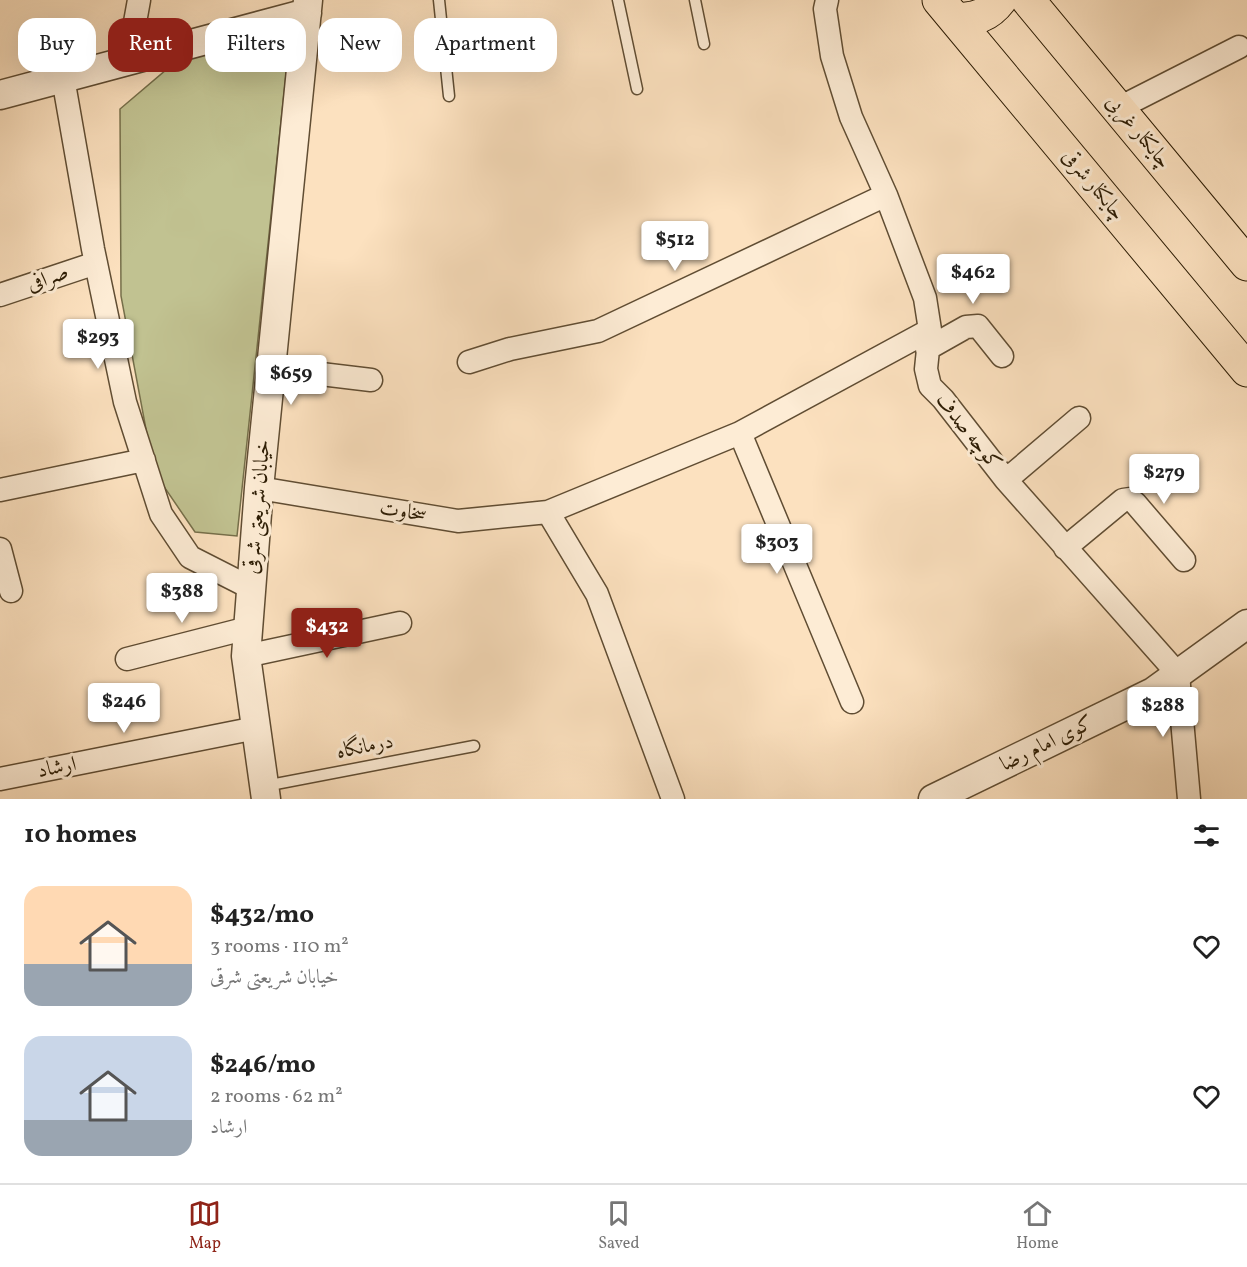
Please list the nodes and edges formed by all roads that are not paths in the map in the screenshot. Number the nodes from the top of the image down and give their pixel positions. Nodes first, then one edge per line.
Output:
1 (140, 0) edge
2 (439, 0) edge
3 (618, 0) edge
4 (695, 0) edge
5 (827, 0) edge
6 (1000, 0) edge
7 (1028, 0) edge
8 (307, 7) edge
9 (947, 10) edge
10 (136, 18) edge
11 (193, 41) edge
12 (704, 44) dead end
13 (1239, 47) dead end
14 (108, 66) edge
15 (63, 78) junction
16 (637, 89) dead end
17 (0, 94) edge
18 (449, 96) dead end
19 (1119, 108) junction
20 (886, 195) junction
21 (96, 262) junction
22 (1247, 264) edge
23 (0, 295) edge
24 (929, 339) junction
25 (1002, 356) dead end
26 (469, 362) dead end
27 (271, 368) junction
28 (1247, 370) edge
29 (371, 380) dead end
30 (1079, 418) dead end
31 (740, 434) junction
32 (144, 460) junction
33 (1006, 480) junction
34 (259, 488) junction
35 (0, 490) edge
36 (548, 512) junction
37 (1065, 548) junction
38 (0, 549) edge
39 (1184, 560) dead end
40 (251, 588) junction
41 (11, 591) dead end
42 (400, 623) dead end
43 (1247, 624) edge
44 (248, 628) junction
45 (246, 656) junction
46 (127, 659) dead end
47 (1178, 674) junction
48 (852, 702) dead end
49 (256, 728) junction
50 (474, 746) dead end
51 (0, 779) edge
52 (265, 793) edge
53 (673, 799) edge
54 (933, 799) edge
55 (1189, 799) edge

1 - 10 street
2 - 18 lane
3 - 16 lane
4 - 12 lane
5 - 20 street, کوچه صدف
6 - 9 main road
7 - 19 main road, چایکنار غربی
8 - 11 street
8 - 27 street, خیابان شریعتی شرقی
9 - 28 main road, چایکنار شرقی
13 - 19 street
14 - 15 street
15 - 17 street
15 - 21 street
19 - 22 main road, چایکنار غربی
20 - 24 street, کوچه صدف
20 - 26 street
21 - 23 street, صرافی
21 - 32 street
24 - 25 street, سخاوت
24 - 31 street, سخاوت
24 - 33 street, کوچه صدف
27 - 29 street
27 - 34 street, خیابان شریعتی شرقی
30 - 33 street
31 - 36 street, سخاوت
31 - 48 street
32 - 35 street
32 - 40 street
33 - 37 street, کوچه صدف
34 - 36 street, سخاوت
34 - 40 street, خیابان شریعتی شرقی
36 - 53 street
37 - 39 street
37 - 47 street, کوچه صدف
38 - 41 street
40 - 44 street, خیابان شریعتی شرقی
42 - 45 street
43 - 47 street, کوی امام رضا
44 - 45 street, خیابان شریعتی شرقی
44 - 46 street
45 - 49 street, خیابان شریعتی شرقی
47 - 54 street, کوی امام رضا
47 - 55 street
49 - 51 street, ارشاد
49 - 52 street, خیابان شریعتی شرقی
50 - 52 lane, درمانگاه

